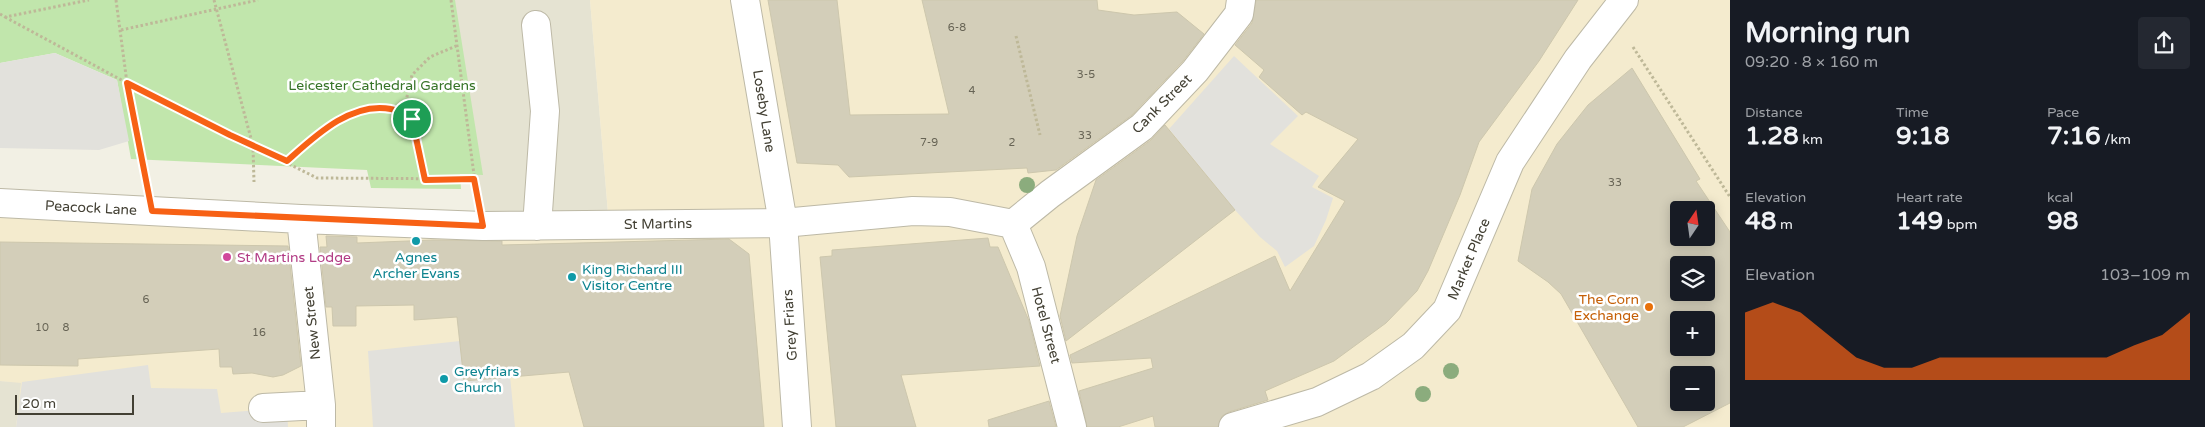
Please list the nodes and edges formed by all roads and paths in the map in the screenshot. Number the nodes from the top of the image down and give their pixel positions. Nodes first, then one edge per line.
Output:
1 (89, 0) edge
2 (116, 0) edge
3 (214, 0) edge
4 (258, 0) edge
5 (451, 0) edge
6 (745, 0) edge
7 (1241, 0) edge
8 (1618, 7) edge
9 (217, 10) junction
10 (0, 14) edge
11 (5, 17) junction
12 (536, 24) dead end
13 (121, 30) junction
14 (1016, 36) dead end
15 (456, 46) junction
16 (127, 83) junction
17 (412, 119) junction
18 (1040, 135) dead end
19 (253, 146) junction
20 (287, 161) junction
21 (474, 179) junction
22 (425, 180) junction
23 (1730, 197) edge
24 (0, 203) edge
25 (152, 211) junction
26 (253, 217) junction
27 (301, 219) junction
28 (783, 223) junction
29 (1013, 224) junction
30 (483, 226) junction
31 (537, 226) junction
32 (263, 408) dead end
33 (321, 416) edge
34 (797, 427) edge
35 (1072, 427) edge
36 (1232, 427) edge

1 - 11 path
2 - 13 path
3 - 9 path
4 - 9 path
5 - 15 path
6 - 28 street, Loseby Lane
7 - 29 street, Cank Street
8 - 23 path
8 - 36 street, Market Place
9 - 13 path
9 - 19 path
10 - 11 path
11 - 16 path
12 - 31 street
13 - 16 path
14 - 18 path
15 - 17 path
15 - 21 path
16 - 19 path
16 - 25 path
17 - 20 path
17 - 22 path
19 - 20 path
19 - 26 path
20 - 22 path
21 - 22 path
21 - 30 path
24 - 25 street, Peacock Lane
25 - 26 street, Peacock Lane
26 - 27 street, Peacock Lane
27 - 30 street, St Martins
27 - 33 street, New Street
28 - 29 street, St Martins
28 - 31 street, St Martins
28 - 34 street, Grey Friars
29 - 35 street, Hotel Street
30 - 31 street, St Martins
32 - 33 street

